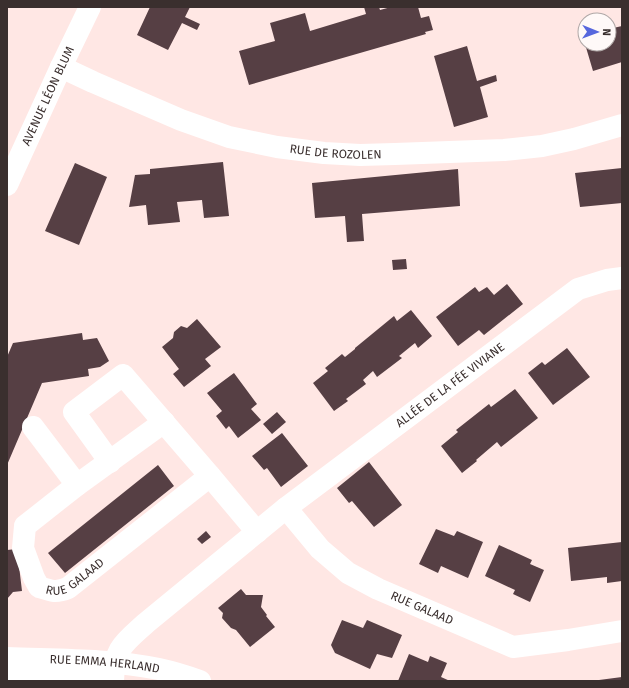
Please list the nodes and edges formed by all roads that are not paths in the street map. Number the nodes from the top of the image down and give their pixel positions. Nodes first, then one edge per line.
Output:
1 (90, 7) edge
2 (61, 67) junction
3 (622, 125) edge
4 (7, 185) edge
5 (622, 278) edge
6 (164, 422) junction
7 (33, 427) dead end
8 (110, 462) junction
9 (210, 476) junction
10 (77, 485) junction
11 (286, 508) junction
12 (257, 532) junction
13 (622, 631) edge
14 (7, 658) edge
15 (113, 674) edge
16 (7, 678) edge
17 (200, 681) edge

1 - 2 street, AVENUE LÉON BLUM
2 - 3 street, RUE DE ROZOLEN
2 - 4 street, AVENUE LÉON BLUM
5 - 11 street, ALLÉE DE LA FÉE VIVIANE
6 - 8 street, RUE GALAAD
6 - 8 street
6 - 9 street
7 - 10 street
8 - 10 street, RUE GALAAD
9 - 10 street, RUE GALAAD
9 - 12 street
11 - 12 street
11 - 13 street, RUE GALAAD
12 - 15 street
14 - 15 street, RUE EMMA HERLAND
15 - 16 street
15 - 17 street, RUE EMMA HERLAND

